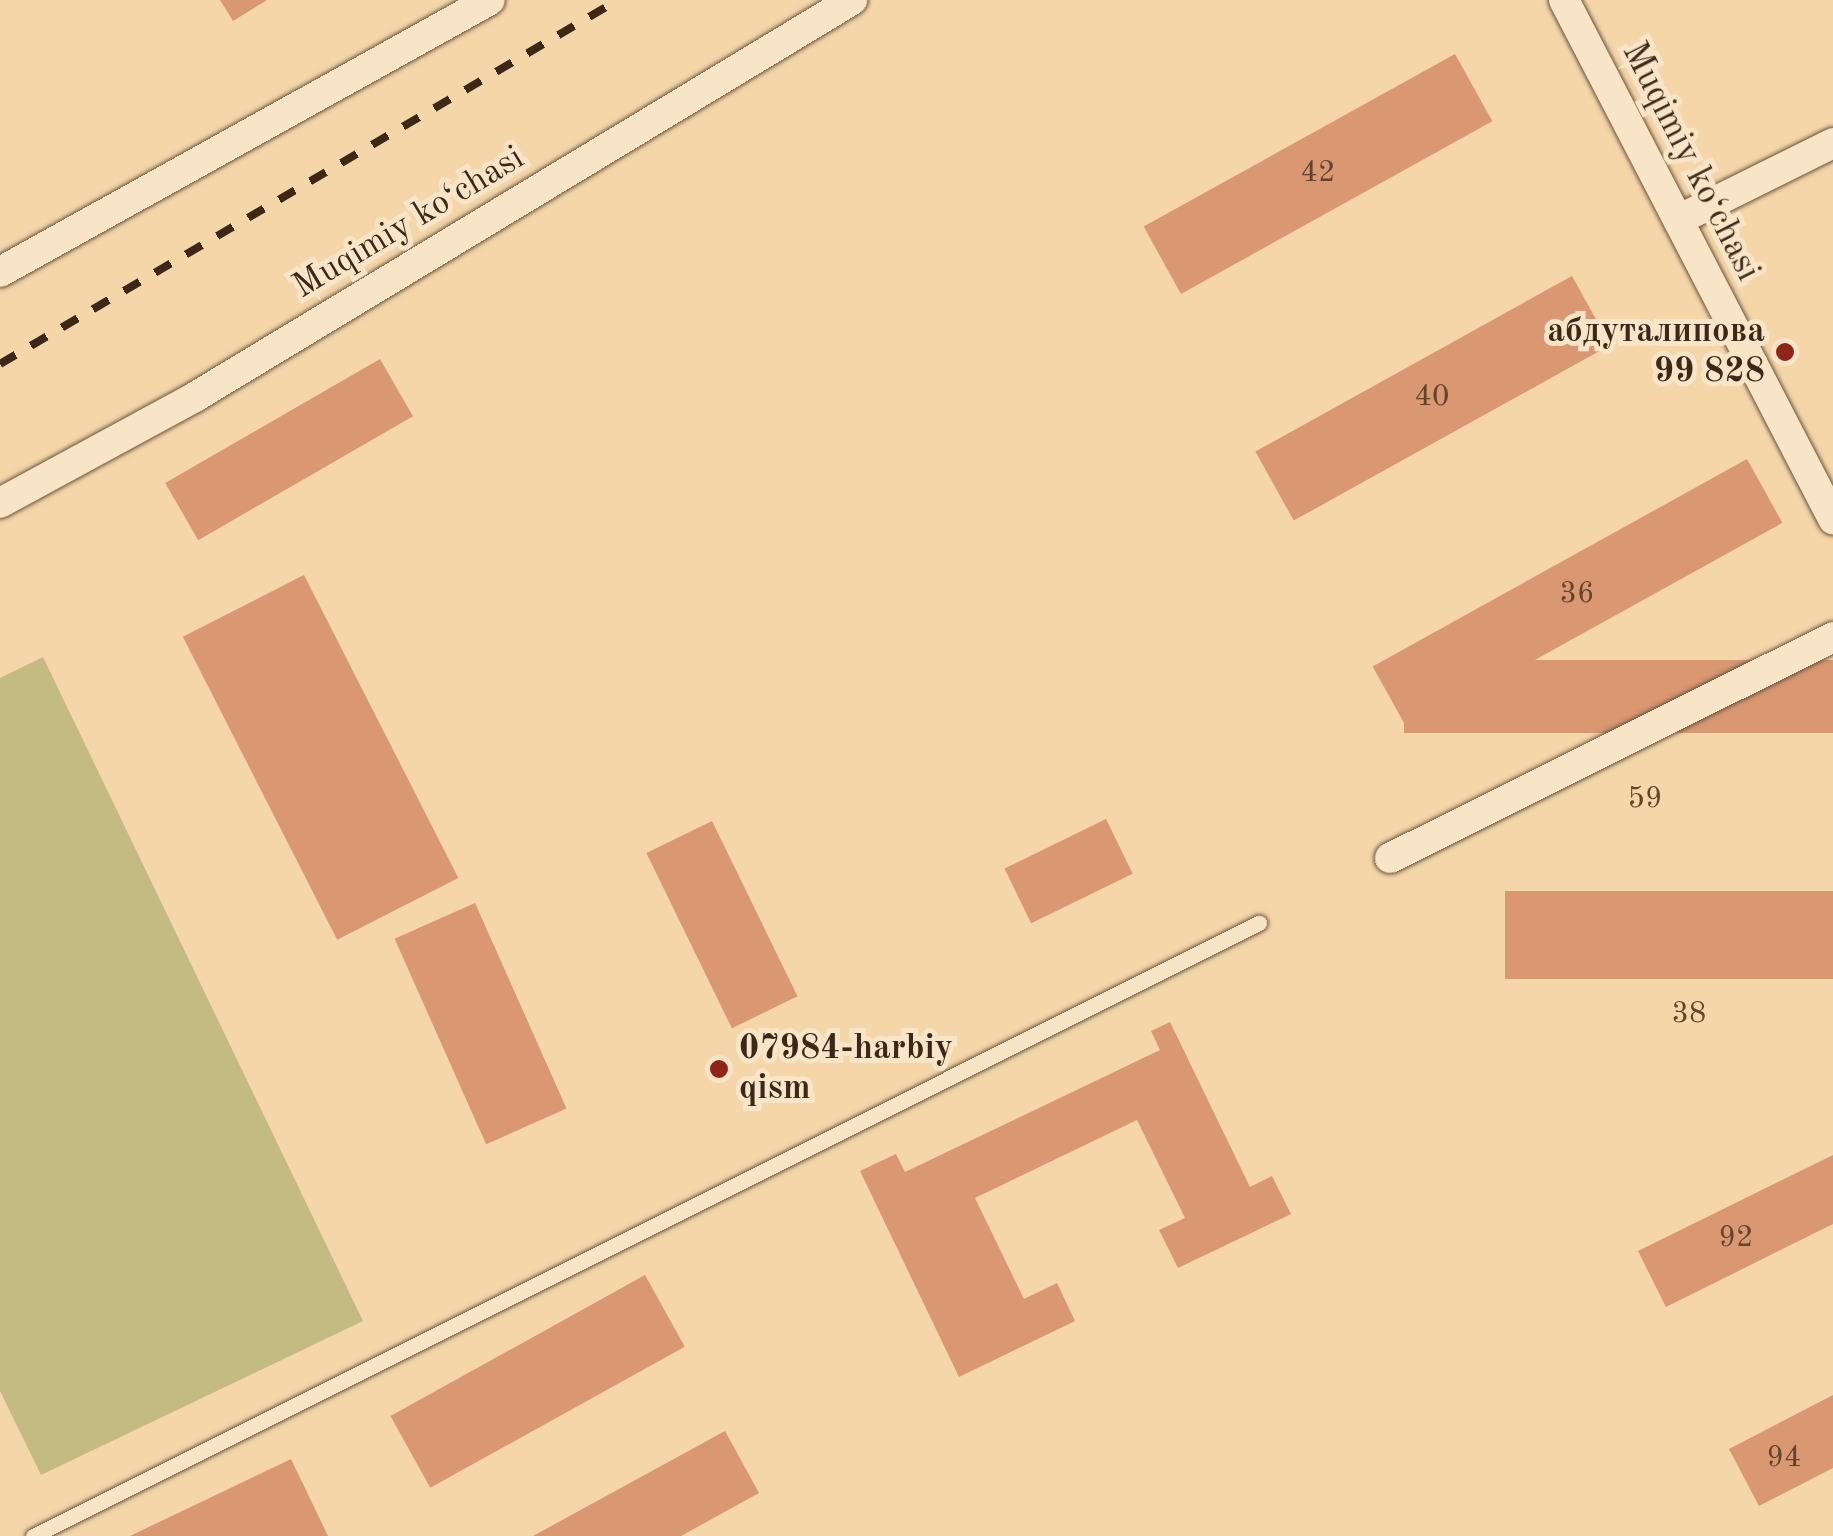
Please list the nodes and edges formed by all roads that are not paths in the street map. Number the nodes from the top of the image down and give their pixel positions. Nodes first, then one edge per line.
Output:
1 (490, 0) edge
2 (852, 0) edge
3 (1564, 0) edge
4 (1833, 143) edge
5 (1678, 220) junction
6 (0, 272) edge
7 (0, 503) edge
8 (1833, 519) edge
9 (1833, 636) edge
10 (1390, 858) dead end
11 (1259, 923) dead end
12 (32, 1536) edge

1 - 6 street
2 - 7 street, Muqimiy ko‘chasi
3 - 5 street, Muqimiy ko‘chasi
4 - 5 street
5 - 8 street, Muqimiy ko‘chasi
9 - 10 street
11 - 12 lane

